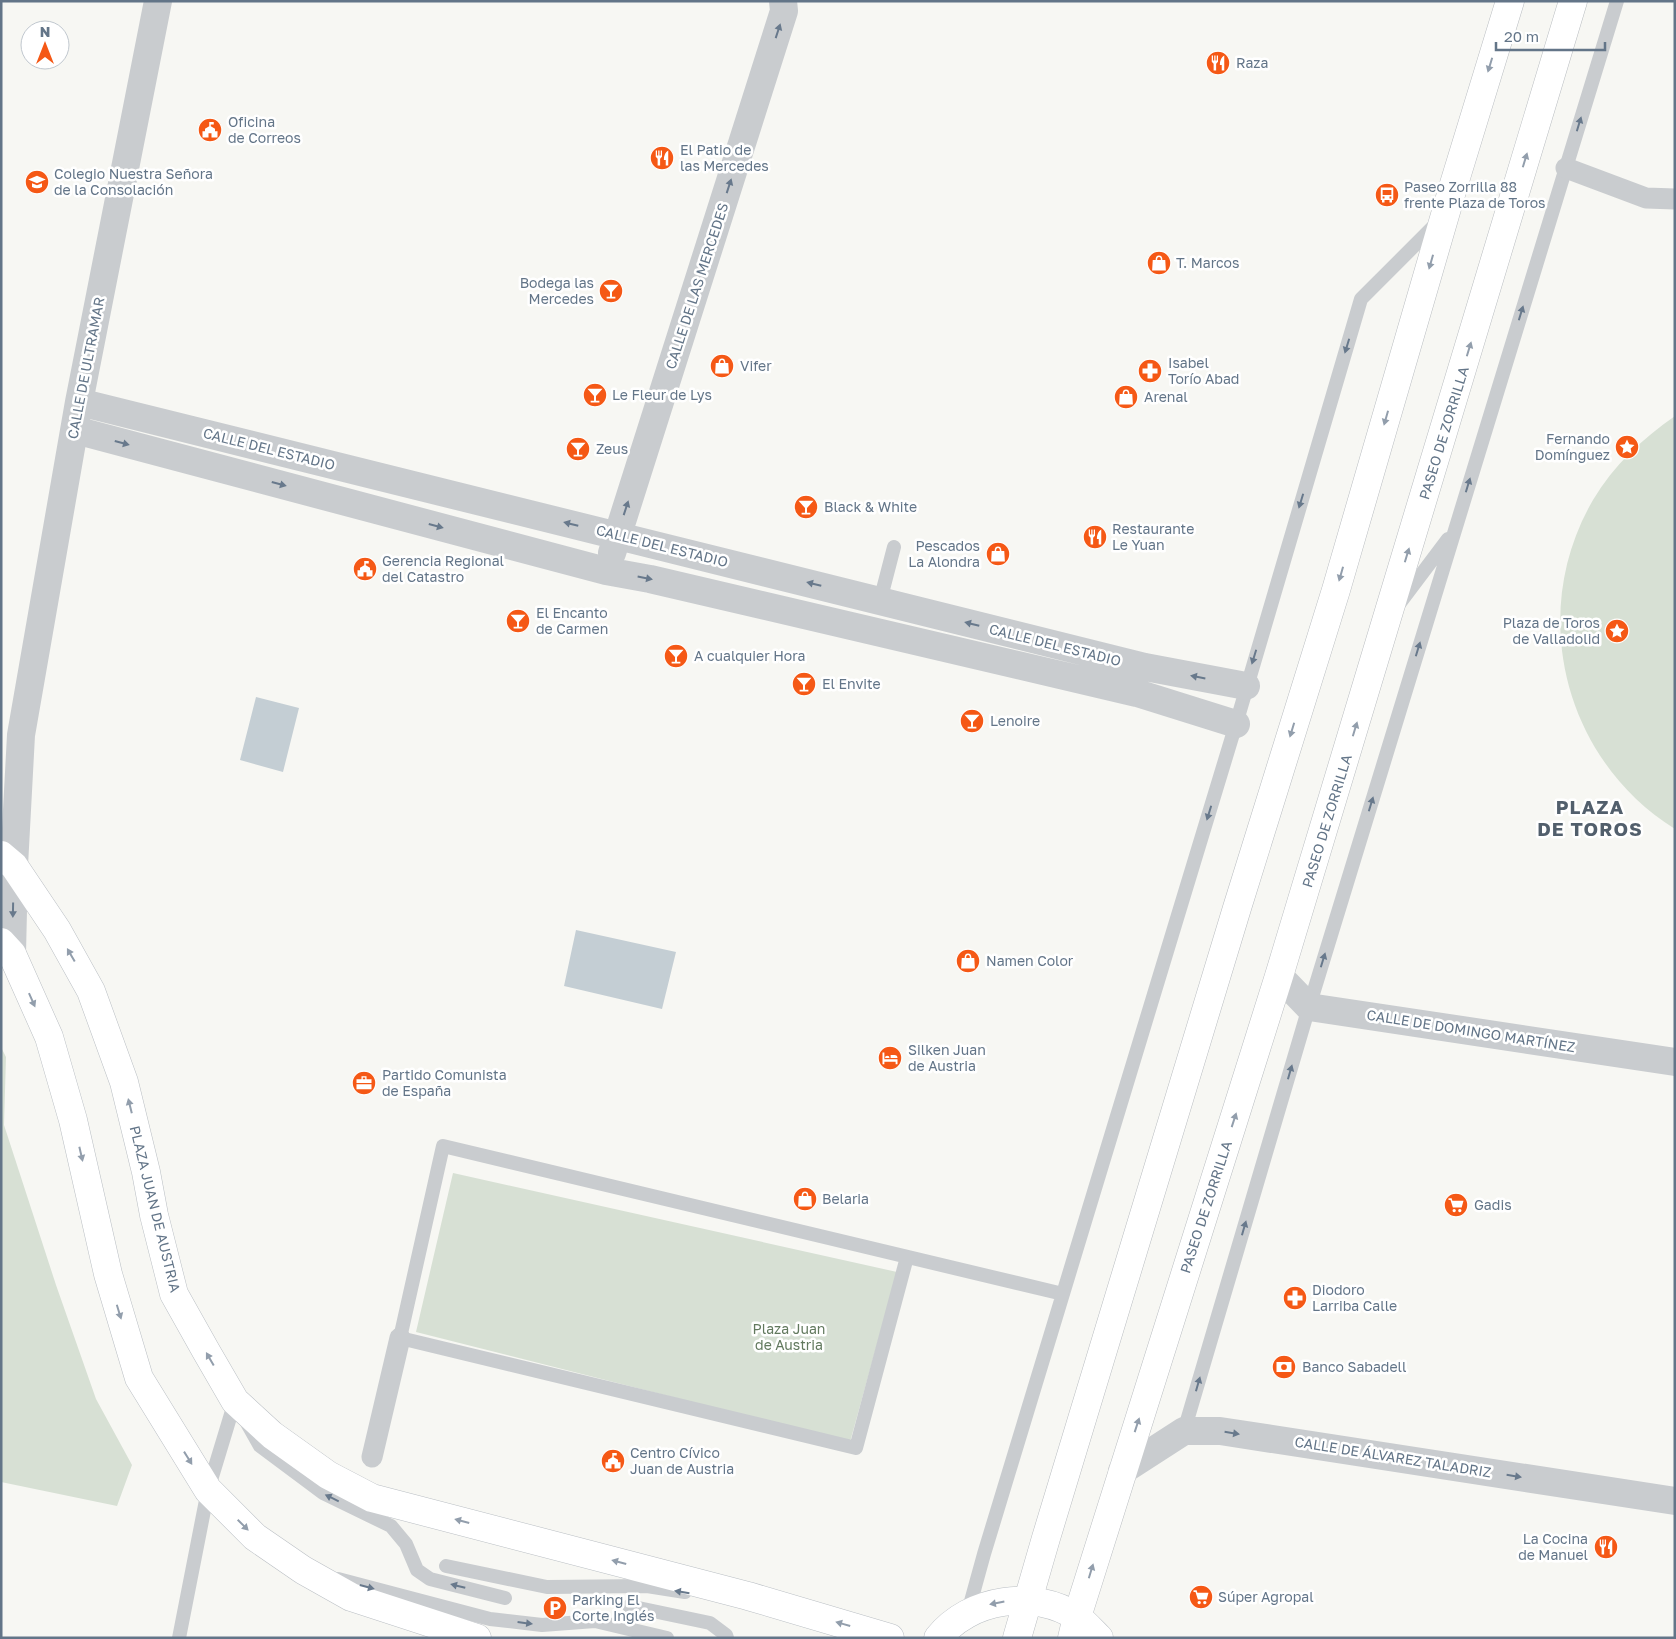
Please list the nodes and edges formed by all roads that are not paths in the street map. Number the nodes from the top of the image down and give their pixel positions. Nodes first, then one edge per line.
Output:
1 (158, 1) edge
2 (783, 1) edge
3 (1510, 1) edge
4 (1573, 1) edge
5 (1618, 1) edge
6 (1566, 168) junction
7 (1675, 199) edge
8 (1445, 215) junction
9 (79, 402) junction
10 (75, 430) junction
11 (1454, 532) junction
12 (617, 535) junction
13 (894, 548) dead end
14 (606, 571) junction
15 (880, 601) junction
16 (1388, 618) junction
17 (1246, 686) junction
18 (1236, 724) junction
19 (21, 735) junction
20 (1, 767) edge
21 (8, 861) edge
22 (7, 948) edge
23 (1280, 976) junction
24 (1309, 1007) junction
25 (1675, 1062) edge
26 (907, 1258) junction
27 (1063, 1294) junction
28 (400, 1338) junction
29 (234, 1401) junction
30 (1184, 1431) junction
31 (372, 1457) dead end
32 (1122, 1471) junction
33 (208, 1490) junction
34 (1675, 1500) edge
35 (446, 1566) dead end
36 (303, 1570) junction
37 (748, 1596) junction
38 (505, 1598) dead end
39 (1028, 1600) junction
40 (630, 1606) dead end
41 (968, 1612) junction
42 (1074, 1628) edge
43 (180, 1638) edge
44 (477, 1638) edge
45 (667, 1638) edge
46 (727, 1638) edge
47 (890, 1638) edge
48 (938, 1638) edge
49 (1017, 1638) edge
50 (1099, 1638) edge

1 - 9 street, CALLE DE ULTRAMAR
12 -> 2 street, CALLE DE LAS MERCEDES
3 -> 8 main road
16 -> 4 main road, PASEO DE ZORRILLA
6 -> 5 lane
6 - 7 street
11 -> 6 lane
8 -> 17 lane
8 -> 39 main road
9 - 10 street, CALLE DE ULTRAMAR
12 -> 9 street, CALLE DEL ESTADIO
10 -> 14 street, CALLE DEL ESTADIO
10 - 19 street, CALLE DE ULTRAMAR
11 - 16 lane
24 -> 11 lane
12 - 14 street, CALLE DE LAS MERCEDES
15 -> 12 street, CALLE DEL ESTADIO
13 - 15 lane
14 -> 18 street, CALLE DEL ESTADIO
17 -> 15 street, CALLE DEL ESTADIO
23 -> 16 main road, PASEO DE ZORRILLA
17 - 18 lane
18 -> 27 lane
19 - 20 street, CALLE DE ULTRAMAR
19 - 21 street, CALLE DE ULTRAMAR
21 -> 22 street
29 -> 21 main road, PLAZA JUAN DE AUSTRIA
22 -> 33 main road
23 - 24 street
32 -> 23 main road, PASEO DE ZORRILLA
24 - 25 street, CALLE DE DOMINGO MARTÍNEZ
30 -> 24 lane
26 - 27 lane
26 - 28 lane
26 - 28 lane
27 - 41 lane
28 - 31 street
29 - 33 lane
37 -> 29 main road, PLAZA JUAN DE AUSTRIA
38 -> 29 lane
30 - 32 street
30 -> 34 street, CALLE DE ÁLVAREZ TALADRIZ
42 -> 32 main road, PASEO DE ZORRILLA
33 -> 36 main road
33 - 43 lane
37 -> 35 lane
36 - 44 main road
36 -> 45 lane
47 -> 37 main road, PLAZA JUAN DE AUSTRIA
39 -> 41 main road
39 - 42 main road
39 - 49 main road
40 - 46 lane
41 - 48 main road
42 - 50 main road

